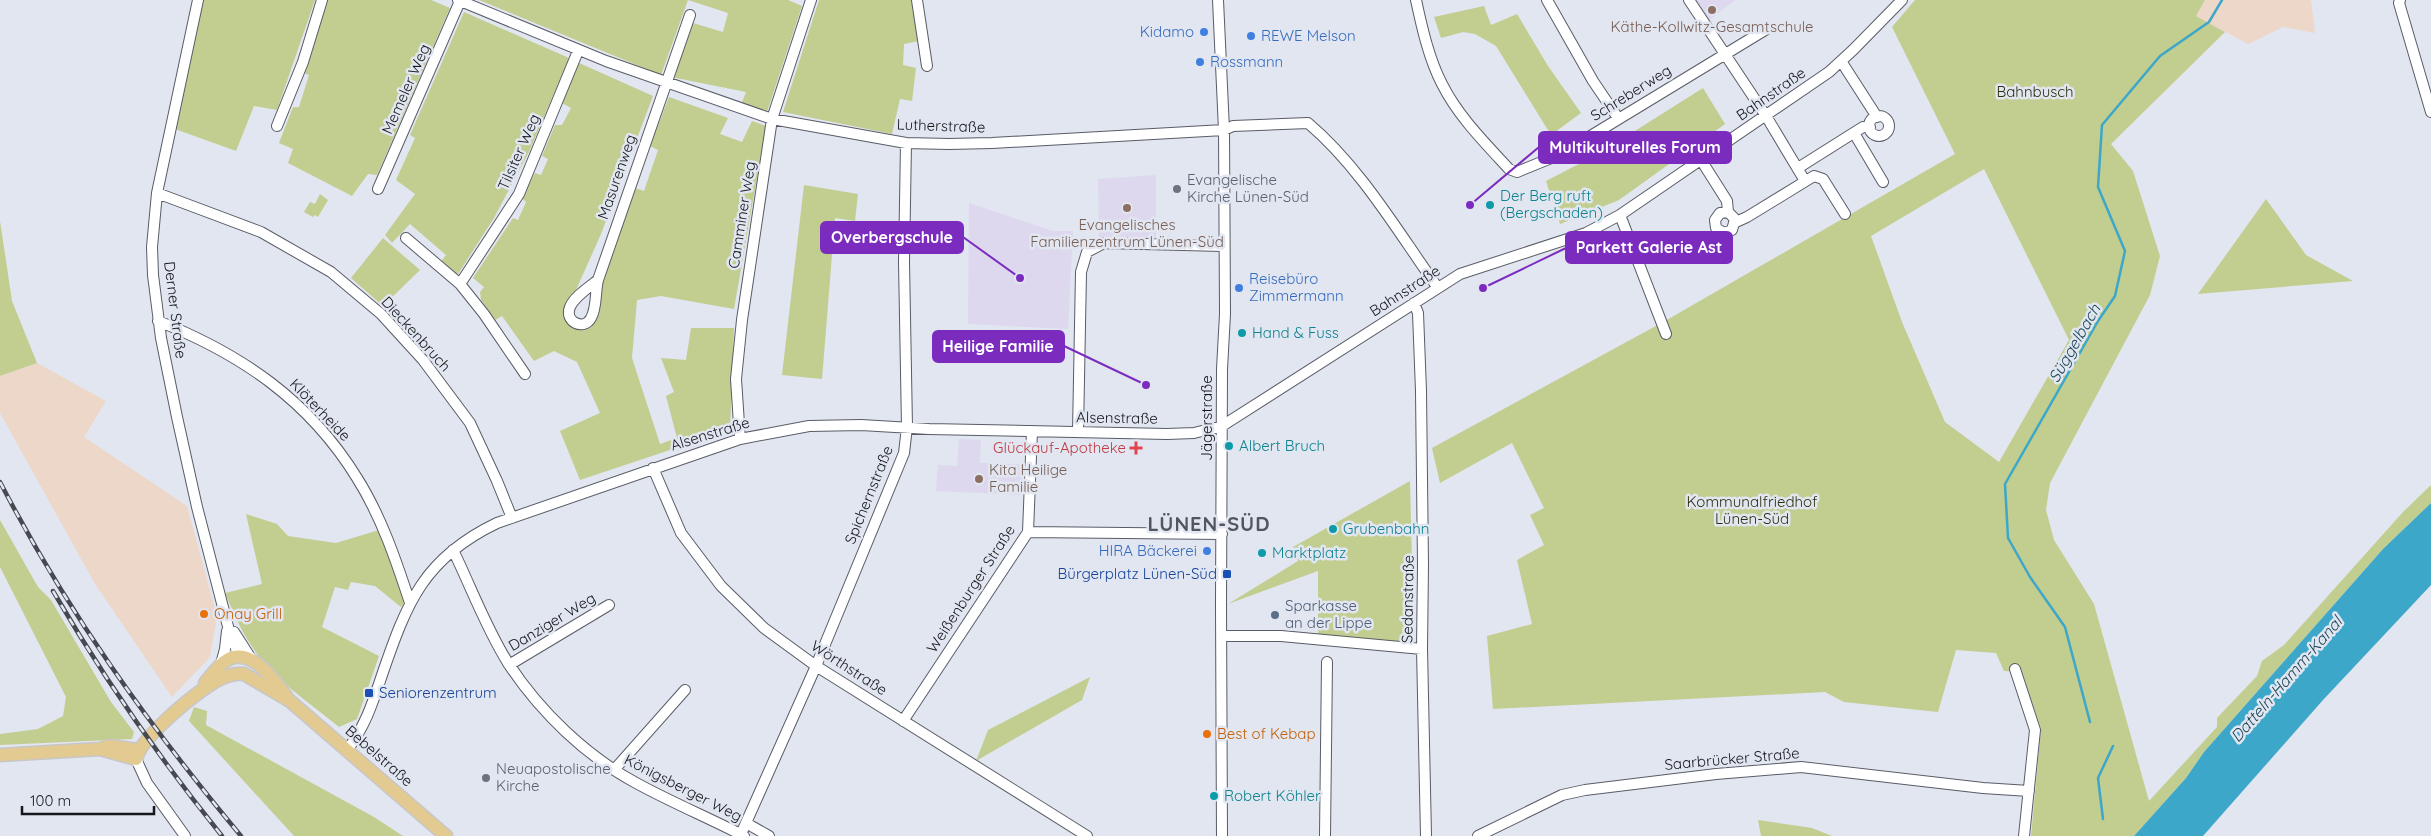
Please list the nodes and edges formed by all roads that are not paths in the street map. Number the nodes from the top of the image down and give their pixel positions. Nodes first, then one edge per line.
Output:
1 (198, 0) edge
2 (322, 0) edge
3 (459, 0) edge
4 (811, 0) edge
5 (917, 0) edge
6 (1218, 0) edge
7 (1416, 0) edge
8 (1547, 0) edge
9 (1689, 0) edge
10 (1902, 0) edge
11 (2400, 0) edge
12 (690, 15) dead end
13 (1765, 30) dead end
14 (578, 51) junction
15 (1724, 53) junction
16 (1841, 61) junction
17 (927, 66) dead end
18 (664, 83) junction
19 (2431, 112) edge
20 (1766, 116) junction
21 (1877, 117) junction
22 (1618, 118) junction
23 (772, 119) junction
24 (277, 126) dead end
25 (1870, 126) junction
26 (1224, 130) junction
27 (1854, 133) junction
28 (906, 142) junction
29 (1701, 160) junction
30 (1798, 168) junction
31 (1805, 181) junction
32 (1883, 182) dead end
33 (378, 189) dead end
34 (157, 193) junction
35 (1728, 212) junction
36 (1845, 214) dead end
37 (1620, 215) junction
38 (1736, 222) junction
39 (406, 238) dead end
40 (1224, 246) junction
41 (598, 280) dead end
42 (460, 284) junction
43 (1438, 288) junction
44 (1414, 303) junction
45 (158, 321) junction
46 (1666, 334) dead end
47 (525, 374) dead end
48 (1222, 426) junction
49 (907, 427) junction
50 (1032, 431) junction
51 (1078, 432) junction
52 (740, 439) junction
53 (653, 468) junction
54 (512, 518) junction
55 (1028, 532) junction
56 (1222, 534) junction
57 (453, 550) junction
58 (410, 603) junction
59 (610, 604) dead end
60 (228, 620) junction
61 (1221, 636) junction
62 (1422, 649) junction
63 (246, 655) junction
64 (1327, 662) dead end
65 (221, 664) junction
66 (510, 664) junction
67 (816, 666) junction
68 (2015, 669) dead end
69 (221, 678) junction
70 (256, 679) junction
71 (685, 690) dead end
72 (198, 693) junction
73 (290, 701) junction
74 (903, 721) junction
75 (347, 750) junction
76 (0, 755) edge
77 (137, 755) junction
78 (614, 770) junction
79 (2029, 791) junction
80 (746, 823) junction
81 (743, 835) edge
82 (185, 836) edge
83 (446, 836) edge
84 (769, 836) edge
85 (1087, 836) edge
86 (1222, 836) edge
87 (1325, 836) edge
88 (1426, 836) edge
89 (1478, 836) edge
90 (2024, 836) edge

1 - 34 street, Derner Straße
2 - 24 street
3 - 14 street, Lutherstraße
3 - 33 street, Memeler Weg
4 - 23 street, Camminer Weg
5 - 17 street
6 - 26 street, Jägerstraße
7 - 22 street, Schreberweg
8 - 22 street
9 - 15 street
10 - 16 street, Bahnstraße
11 - 19 street
12 - 18 street
13 - 15 street, Schreberweg
14 - 18 street, Lutherstraße
14 - 42 street, Tilsiter Weg
15 - 20 street
15 - 22 street, Schreberweg
16 - 20 street, Bahnstraße
16 - 21 street
18 - 23 street, Lutherstraße
18 - 41 street, Masurenweg
20 - 29 street, Bahnstraße
20 - 30 street
21 - 25 street
21 - 25 street
23 - 28 street, Lutherstraße
23 - 52 street, Camminer Weg
25 - 27 street
26 - 28 street, Lutherstraße
26 - 40 street, Jägerstraße
26 - 43 street, Lutherstraße
27 - 30 street
27 - 32 street
28 - 49 street, Spichernstraße
29 - 35 street
29 - 37 street, Bahnstraße
30 - 31 street
31 - 36 street
31 - 38 street
34 - 45 street, Derner Straße
34 - 54 street, Dieckenbruch
35 - 38 street
35 - 38 street
37 - 43 street, Bahnstraße
37 - 46 street
39 - 42 street
40 - 48 street, Jägerstraße
40 - 51 street
42 - 47 street
43 - 44 street, Bahnstraße
44 - 48 street, Bahnstraße
44 - 62 street, Sedanstraße
45 - 58 street, Klöterheide
45 - 60 street, Derner Straße
48 - 51 street, Alsenstraße
48 - 56 street, Jägerstraße
49 - 50 street, Alsenstraße
49 - 52 street, Alsenstraße
49 - 67 street, Spichernstraße
50 - 51 street, Alsenstraße
50 - 55 street, Weißenburger Straße
52 - 53 street, Alsenstraße
53 - 54 street, Alsenstraße
53 - 67 street, Wörthstraße
54 - 57 street, Alsenstraße
55 - 56 street
55 - 74 street, Weißenburger Straße
56 - 61 street, Jägerstraße
57 - 58 street, Alsenstraße
57 - 66 street, Königsberger Weg
58 - 75 street, Alsenstraße
59 - 66 street, Danziger Weg
60 - 63 street, Derner Straße
60 - 65 street, Derner Straße
61 - 62 street
61 - 86 street, Jägerstraße
62 - 88 street, Sedanstraße
63 - 65 main road
63 - 69 main road
63 - 70 main road
63 - 73 main road, Bebelstraße
64 - 87 street
65 - 72 main road
66 - 78 street, Königsberger Weg
67 - 74 street, Wörthstraße
67 - 80 street, Spichernstraße
68 - 79 street
69 - 70 main road
69 - 72 main road
70 - 73 main road, Bebelstraße
71 - 78 street
72 - 77 main road
73 - 75 main road, Bebelstraße
74 - 85 street, Wörthstraße
75 - 83 main road, Bebelstraße
76 - 77 main road
77 - 82 street
78 - 81 street, Königsberger Weg
79 - 89 street, Saarbrücker Straße
79 - 90 street
80 - 81 street, Spichernstraße
80 - 84 street, Königsberger Weg

